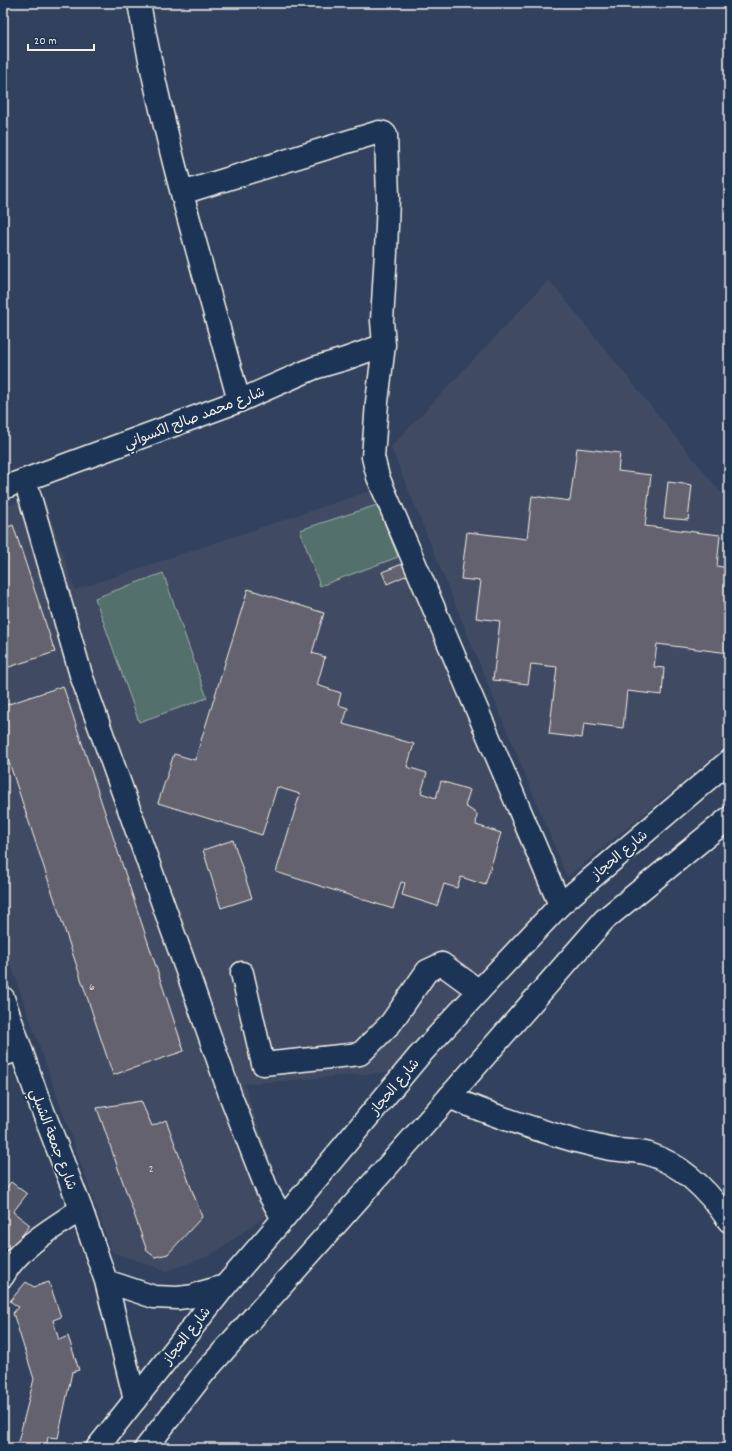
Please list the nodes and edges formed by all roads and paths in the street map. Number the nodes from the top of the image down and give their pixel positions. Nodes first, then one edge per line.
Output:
1 (139, 3) edge
2 (182, 194) junction
3 (384, 345) junction
4 (239, 401) junction
5 (25, 480) junction
6 (3, 488) edge
7 (729, 762) edge
8 (729, 818) edge
9 (560, 904) junction
10 (242, 973) dead end
11 (479, 991) junction
12 (3, 998) edge
13 (12, 1052) edge
14 (449, 1097) junction
15 (81, 1209) junction
16 (284, 1218) junction
17 (729, 1221) edge
18 (3, 1276) edge
19 (106, 1281) junction
20 (225, 1286) junction
21 (135, 1400) junction
22 (97, 1448) edge
23 (146, 1448) edge

1 - 2 street
2 - 3 street
2 - 4 street
3 - 4 street, شارع محمد صالح الكسواني
3 - 9 street
4 - 5 street, شارع محمد صالح الكسواني
5 - 6 street, شارع محمد صالح الكسواني
5 - 16 street
7 - 9 street, شارع الحجاز
8 - 14 street
9 - 11 street, شارع الحجاز
10 - 11 street
11 - 16 street, شارع الحجاز
12 - 13 street, شارع جمعة الشبلي
13 - 15 street, شارع جمعة الشبلي
14 - 17 street
14 - 23 street
15 - 18 street
15 - 19 street, شارع جمعة الشبلي
16 - 20 street, شارع الحجاز
19 - 20 street
19 - 21 street, شارع جمعة الشبلي
20 - 21 street, شارع الحجاز
21 - 22 street, شارع الحجاز

